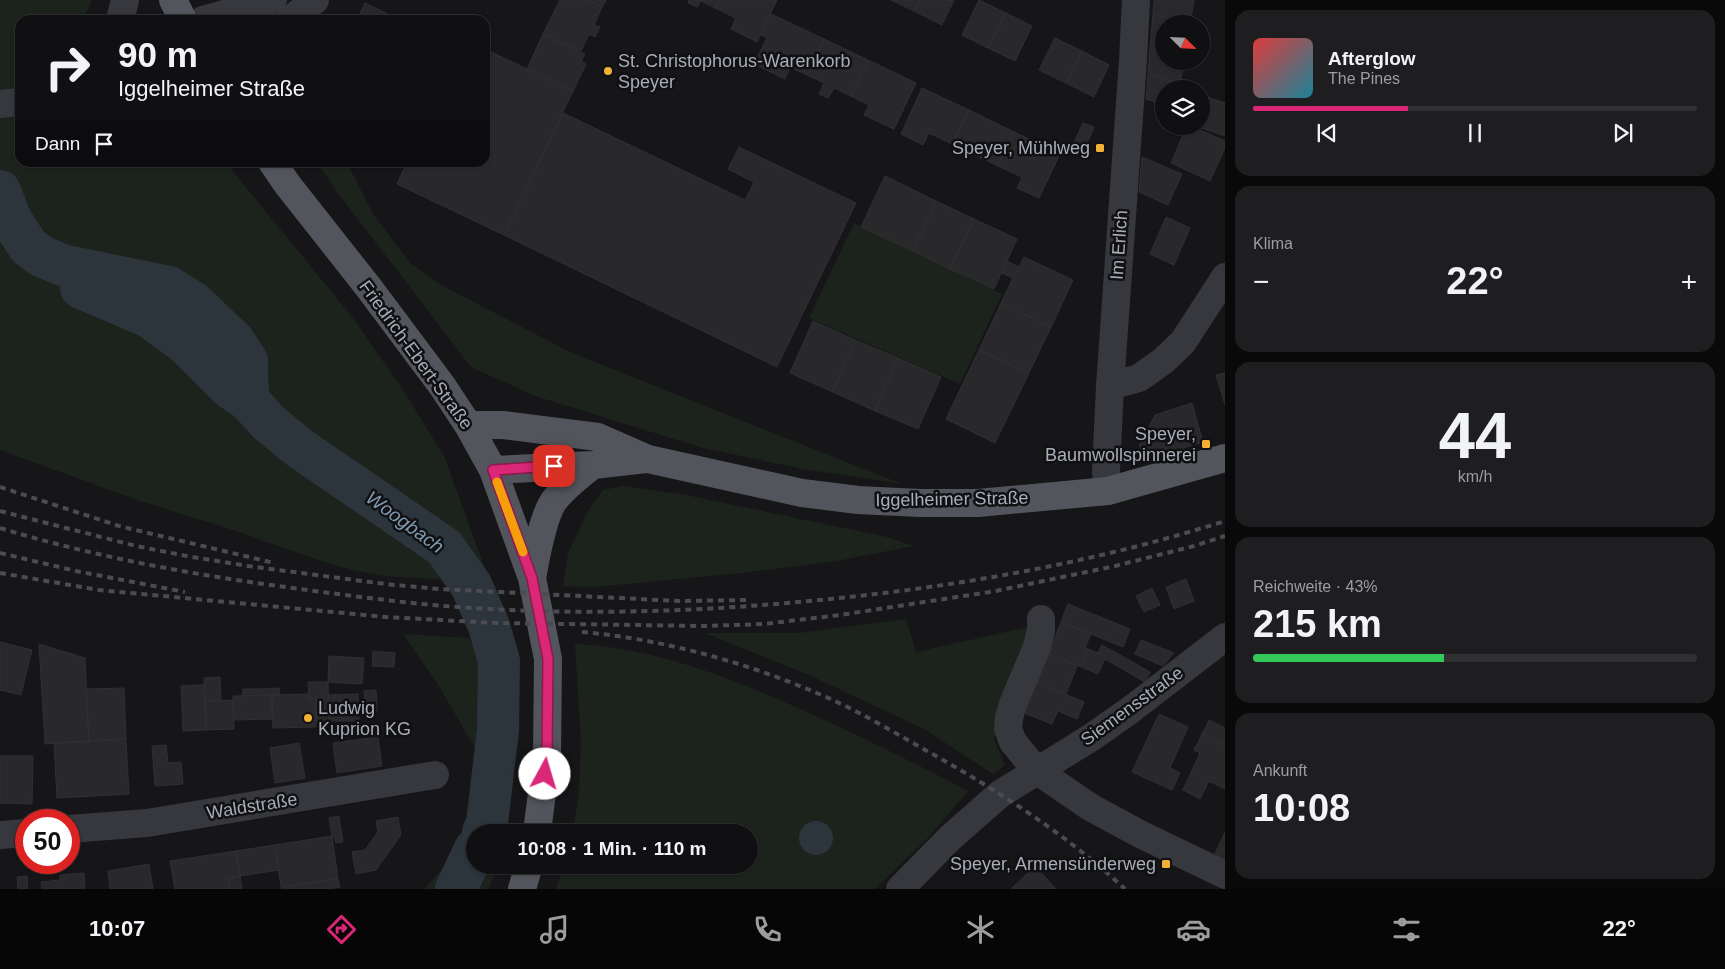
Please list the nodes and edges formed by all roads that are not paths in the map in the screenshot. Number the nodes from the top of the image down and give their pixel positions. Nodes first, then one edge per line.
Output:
1 (126, 0) edge
2 (172, 0) edge
3 (273, 0) edge
4 (315, 0) edge
5 (1136, 0) edge
6 (122, 15) edge
7 (180, 15) edge
8 (220, 15) edge
9 (296, 15) edge
10 (15, 102) edge
11 (0, 104) edge
12 (275, 167) edge
13 (1225, 277) edge
14 (1110, 386) junction
15 (468, 425) junction
16 (1225, 458) edge
17 (648, 459) junction
18 (593, 464) junction
19 (493, 470) junction
20 (1108, 491) junction
21 (532, 578) junction
22 (1041, 619) dead end
23 (1225, 636) edge
24 (1036, 770) junction
25 (435, 775) dead end
26 (538, 824) edge
27 (80, 828) edge
28 (15, 834) edge
29 (0, 835) edge
30 (526, 874) edge
31 (1225, 875) edge
32 (522, 889) edge
33 (900, 889) edge

1 - 6 street
2 - 7 main road
3 - 8 street
4 - 9 street
5 - 14 street, Im Erlich
10 - 11 street
12 - 15 main road, Friedrich-Ebert-Straße
13 - 14 street
14 - 20 street, Im Erlich
15 - 17 main road, Iggelheimer Straße
15 - 19 main road, Friedrich-Ebert-Straße
16 - 20 main road, Iggelheimer Straße
17 - 18 main road, Iggelheimer Straße
17 - 20 main road, Iggelheimer Straße
18 - 19 main road, Iggelheimer Straße
18 - 21 main road
19 - 21 main road, Friedrich-Ebert-Straße
21 - 26 main road, Friedrich-Ebert-Straße
22 - 24 street
23 - 24 street, Siemensstraße
24 - 31 street
24 - 33 street, Siemensstraße
25 - 27 street, Waldstraße
28 - 29 street
30 - 32 main road

